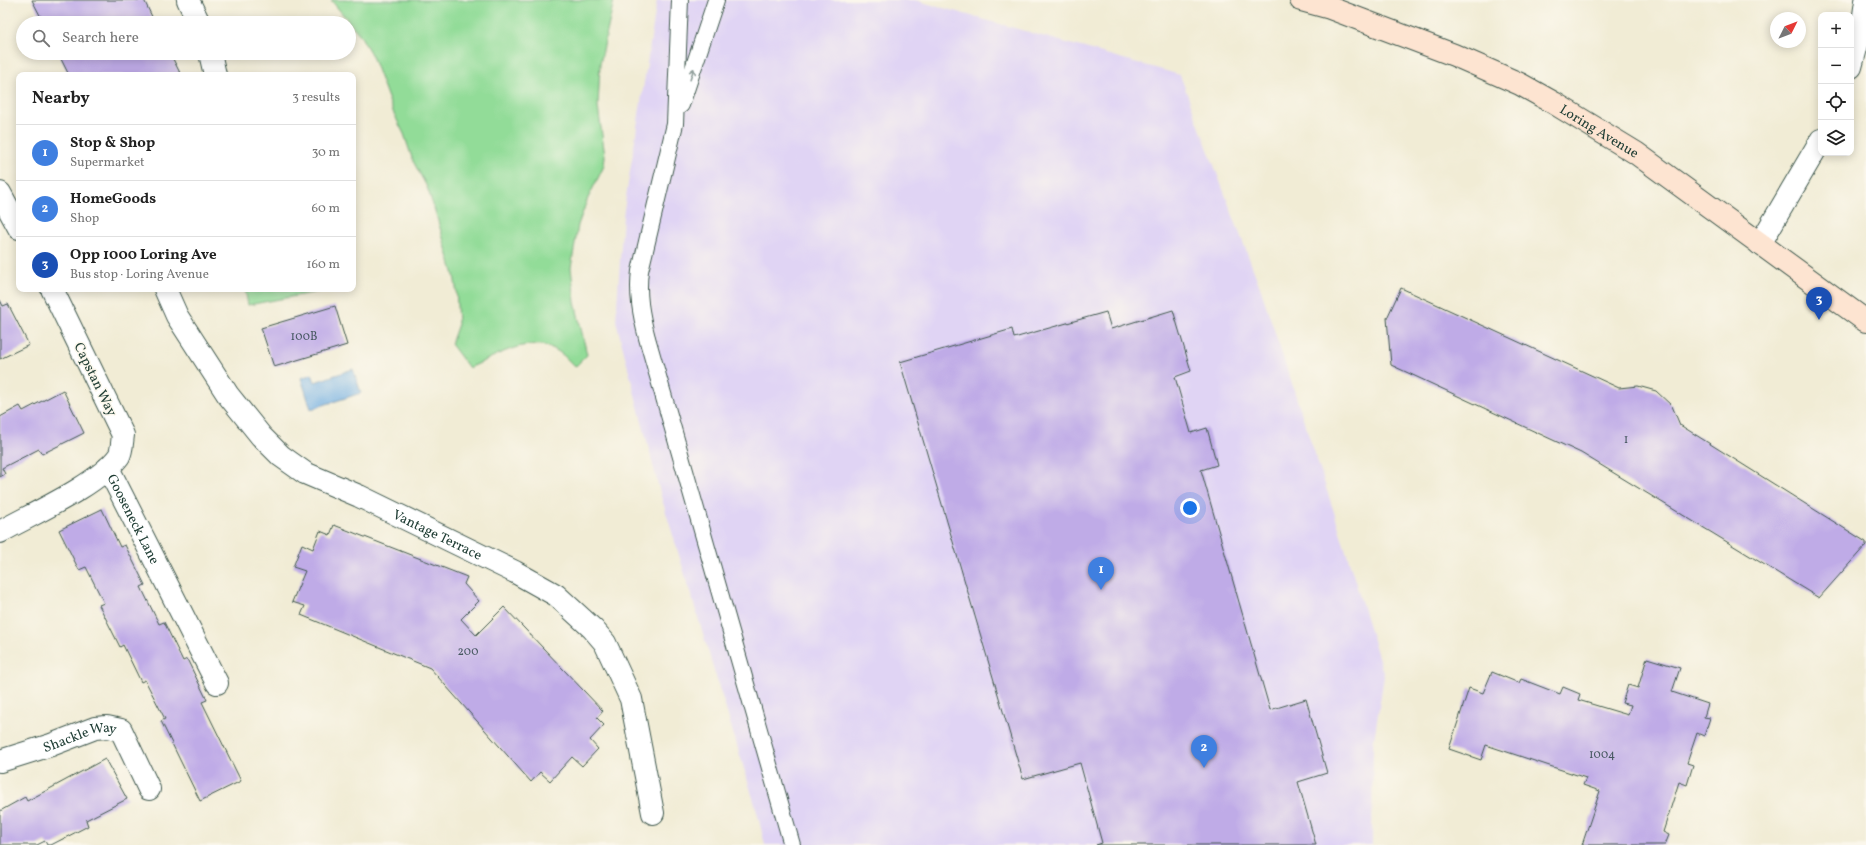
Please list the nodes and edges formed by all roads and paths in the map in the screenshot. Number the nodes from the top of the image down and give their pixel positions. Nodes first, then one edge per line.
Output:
1 (188, 0) edge
2 (680, 0) edge
3 (716, 0) edge
4 (1301, 0) edge
5 (1866, 2) edge
6 (195, 16) edge
7 (1854, 56) edge
8 (212, 60) edge
9 (214, 72) edge
10 (675, 124) junction
11 (1818, 145) edge
12 (0, 193) edge
13 (16, 222) edge
14 (1760, 244) junction
15 (53, 292) edge
16 (166, 292) edge
17 (1866, 321) edge
18 (108, 468) junction
19 (0, 532) edge
20 (217, 683) dead end
21 (2, 757) edge
22 (149, 789) dead end
23 (653, 813) dead end
24 (792, 845) edge

1 - 6 street
2 - 10 lane
10 -> 3 lane
4 - 14 main road, Loring Avenue
5 - 7 street
8 - 9 street
10 - 24 lane
11 - 14 street
12 - 13 street
14 - 17 main road, Loring Avenue
15 - 18 street, Capstan Way
16 - 23 street, Vantage Terrace
18 - 19 street, Gooseneck Lane
18 - 20 street, Gooseneck Lane
21 - 22 street, Shackle Way

